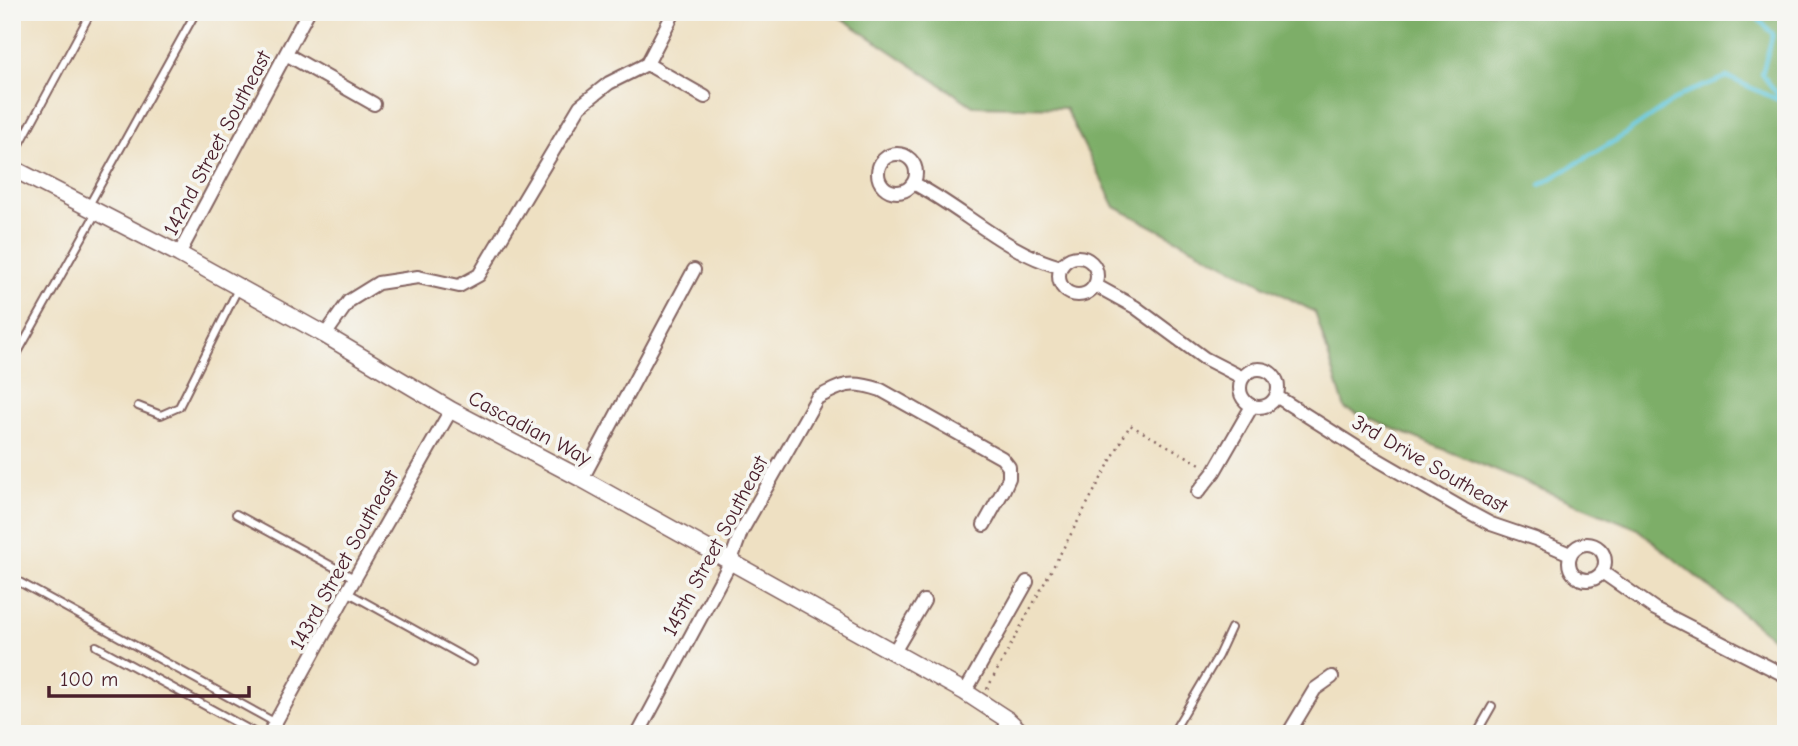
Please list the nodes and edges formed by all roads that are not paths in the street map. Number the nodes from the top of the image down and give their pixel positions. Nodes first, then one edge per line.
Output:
1 (91, 12) edge
2 (196, 12) edge
3 (308, 12) edge
4 (674, 12) edge
5 (286, 54) junction
6 (648, 64) junction
7 (705, 97) dead end
8 (374, 104) dead end
9 (12, 159) edge
10 (12, 168) edge
11 (914, 183) dead end
12 (91, 211) junction
13 (179, 254) junction
14 (1061, 267) junction
15 (694, 270) dead end
16 (1095, 285) junction
17 (239, 288) junction
18 (325, 335) junction
19 (12, 363) edge
20 (1243, 378) junction
21 (1276, 396) junction
22 (138, 406) dead end
23 (1252, 406) junction
24 (451, 410) junction
25 (582, 479) junction
26 (1198, 492) dead end
27 (236, 514) dead end
28 (984, 525) dead end
29 (1570, 554) junction
30 (730, 563) junction
31 (1602, 572) junction
32 (12, 578) edge
33 (355, 578) junction
34 (1027, 582) dead end
35 (347, 592) junction
36 (924, 601) dead end
37 (1231, 628) dead end
38 (96, 646) dead end
39 (894, 653) junction
40 (473, 662) dead end
41 (1786, 676) edge
42 (1332, 677) dead end
43 (965, 692) junction
44 (1492, 706) dead end
45 (1005, 727) edge
46 (274, 730) edge
47 (257, 734) edge
48 (638, 734) edge
49 (1023, 734) edge
50 (1172, 734) edge
51 (1288, 734) edge
52 (1476, 734) edge

1 - 9 lane
2 - 12 lane
3 - 5 street, 142nd Street Southeast
4 - 6 street
5 - 8 street
5 - 13 street, 142nd Street Southeast
6 - 7 street
6 - 18 street
10 - 12 street, Cascadian Way
11 - 14 street
12 - 13 street, Cascadian Way
12 - 19 lane
13 - 17 street, Cascadian Way
14 - 16 street
14 - 16 street
15 - 25 street
16 - 20 street
17 - 18 street, Cascadian Way
17 - 22 lane
18 - 24 street, Cascadian Way
20 - 21 street
20 - 23 street
21 - 23 street
21 - 29 street, 3rd Drive Southeast
23 - 26 street
24 - 25 street, Cascadian Way
24 - 33 street, 143rd Street Southeast
25 - 30 street, Cascadian Way
27 - 33 lane
28 - 30 street, 145th Street Southeast
29 - 31 street
29 - 31 street
30 - 39 street, Cascadian Way
30 - 48 street, 145th Street Southeast
31 - 41 street
32 - 46 lane
33 - 35 street, 143rd Street Southeast
34 - 43 street
35 - 40 lane
35 - 46 street, 143rd Street Southeast
36 - 39 street
37 - 50 lane
38 - 47 lane
39 - 43 street, Cascadian Way
42 - 51 street
43 - 45 street, Cascadian Way
44 - 52 lane
45 - 49 street, Cascadian Way

